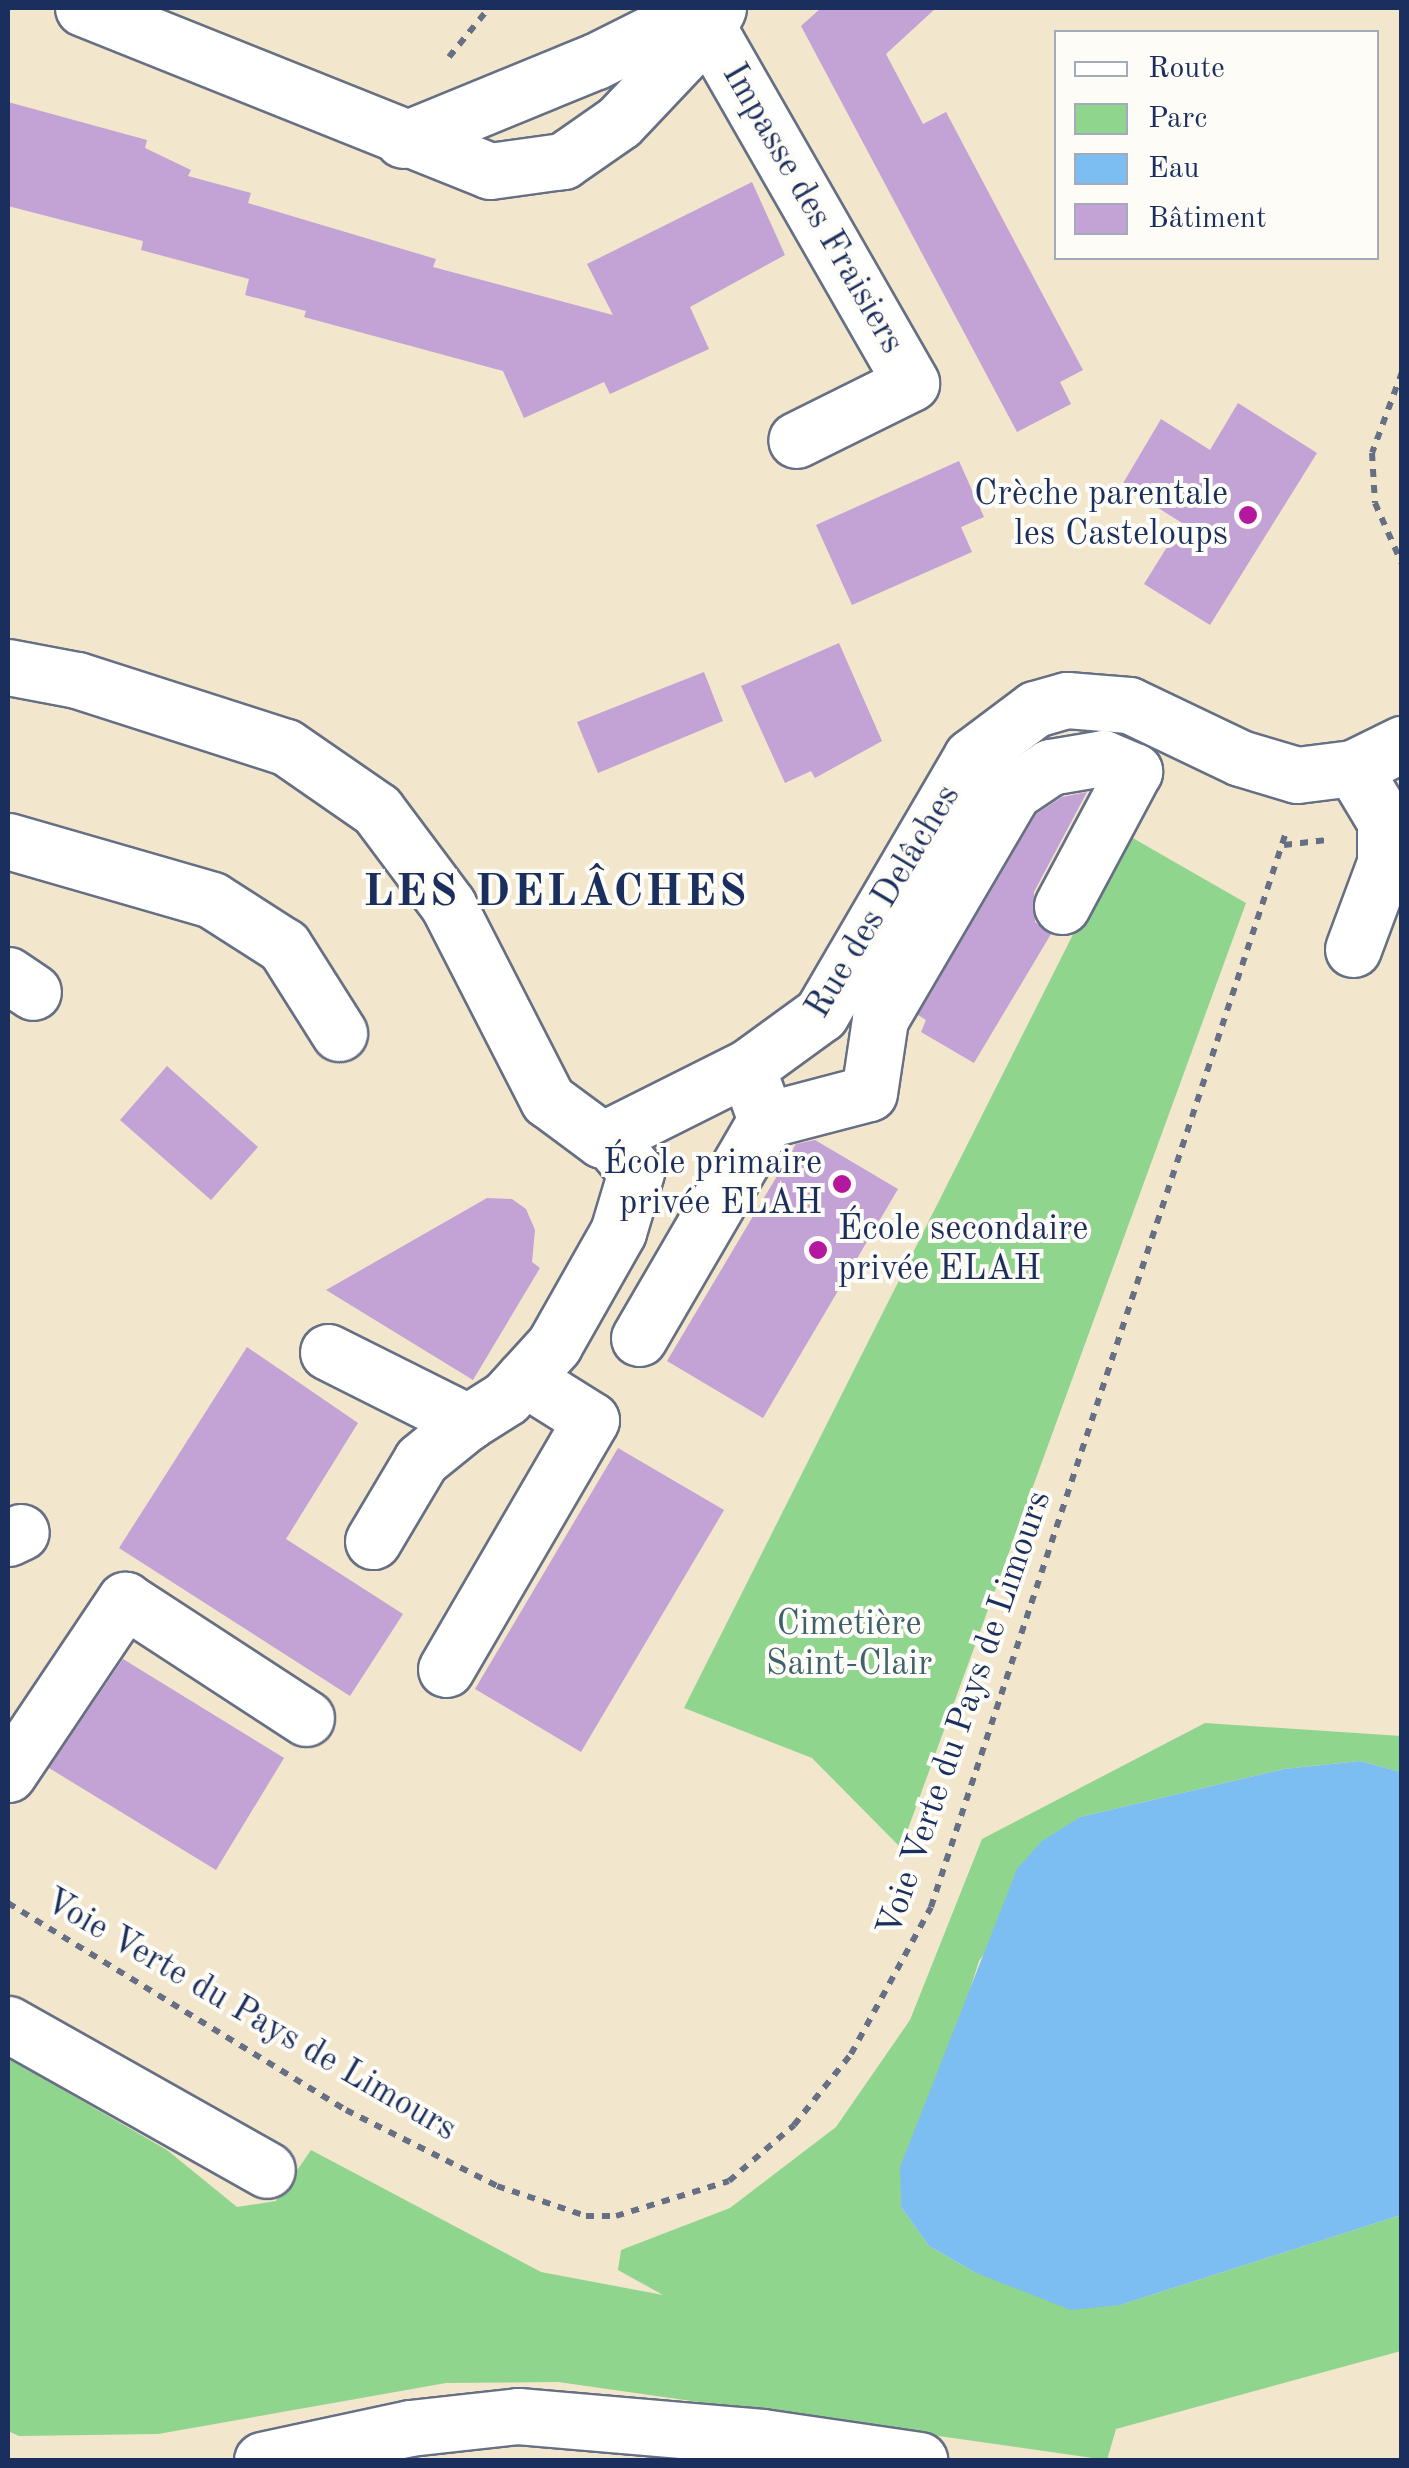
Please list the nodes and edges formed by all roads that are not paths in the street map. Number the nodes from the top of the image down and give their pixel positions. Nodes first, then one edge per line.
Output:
1 (83, 8) edge
2 (709, 14) edge
3 (403, 140) junction
4 (796, 440) dead end
5 (8, 667) edge
6 (1402, 744) edge
7 (1353, 768) junction
8 (8, 841) edge
9 (1062, 906) dead end
10 (1353, 949) dead end
11 (339, 1033) dead end
12 (748, 1067) junction
13 (766, 1120) junction
14 (607, 1137) junction
15 (639, 1338) dead end
16 (328, 1352) dead end
17 (524, 1378) junction
18 (468, 1422) junction
19 (373, 1541) dead end
20 (446, 1668) dead end
21 (306, 1718) dead end
22 (8, 1774) edge
23 (8, 2024) edge
24 (267, 2170) dead end
25 (262, 2460) edge
26 (919, 2460) edge

1 - 3 street
2 - 3 street
2 - 3 street
2 - 4 street, Impasse des Fraisiers
5 - 14 street
6 - 7 street
7 - 10 street
7 - 12 street, Rue des Delâches
8 - 11 street
9 - 13 street
12 - 13 street
12 - 14 street, Rue des Delâches
13 - 15 street
14 - 17 street
16 - 18 street
17 - 18 street
17 - 20 street
18 - 19 street
21 - 22 street
23 - 24 street
25 - 26 street

